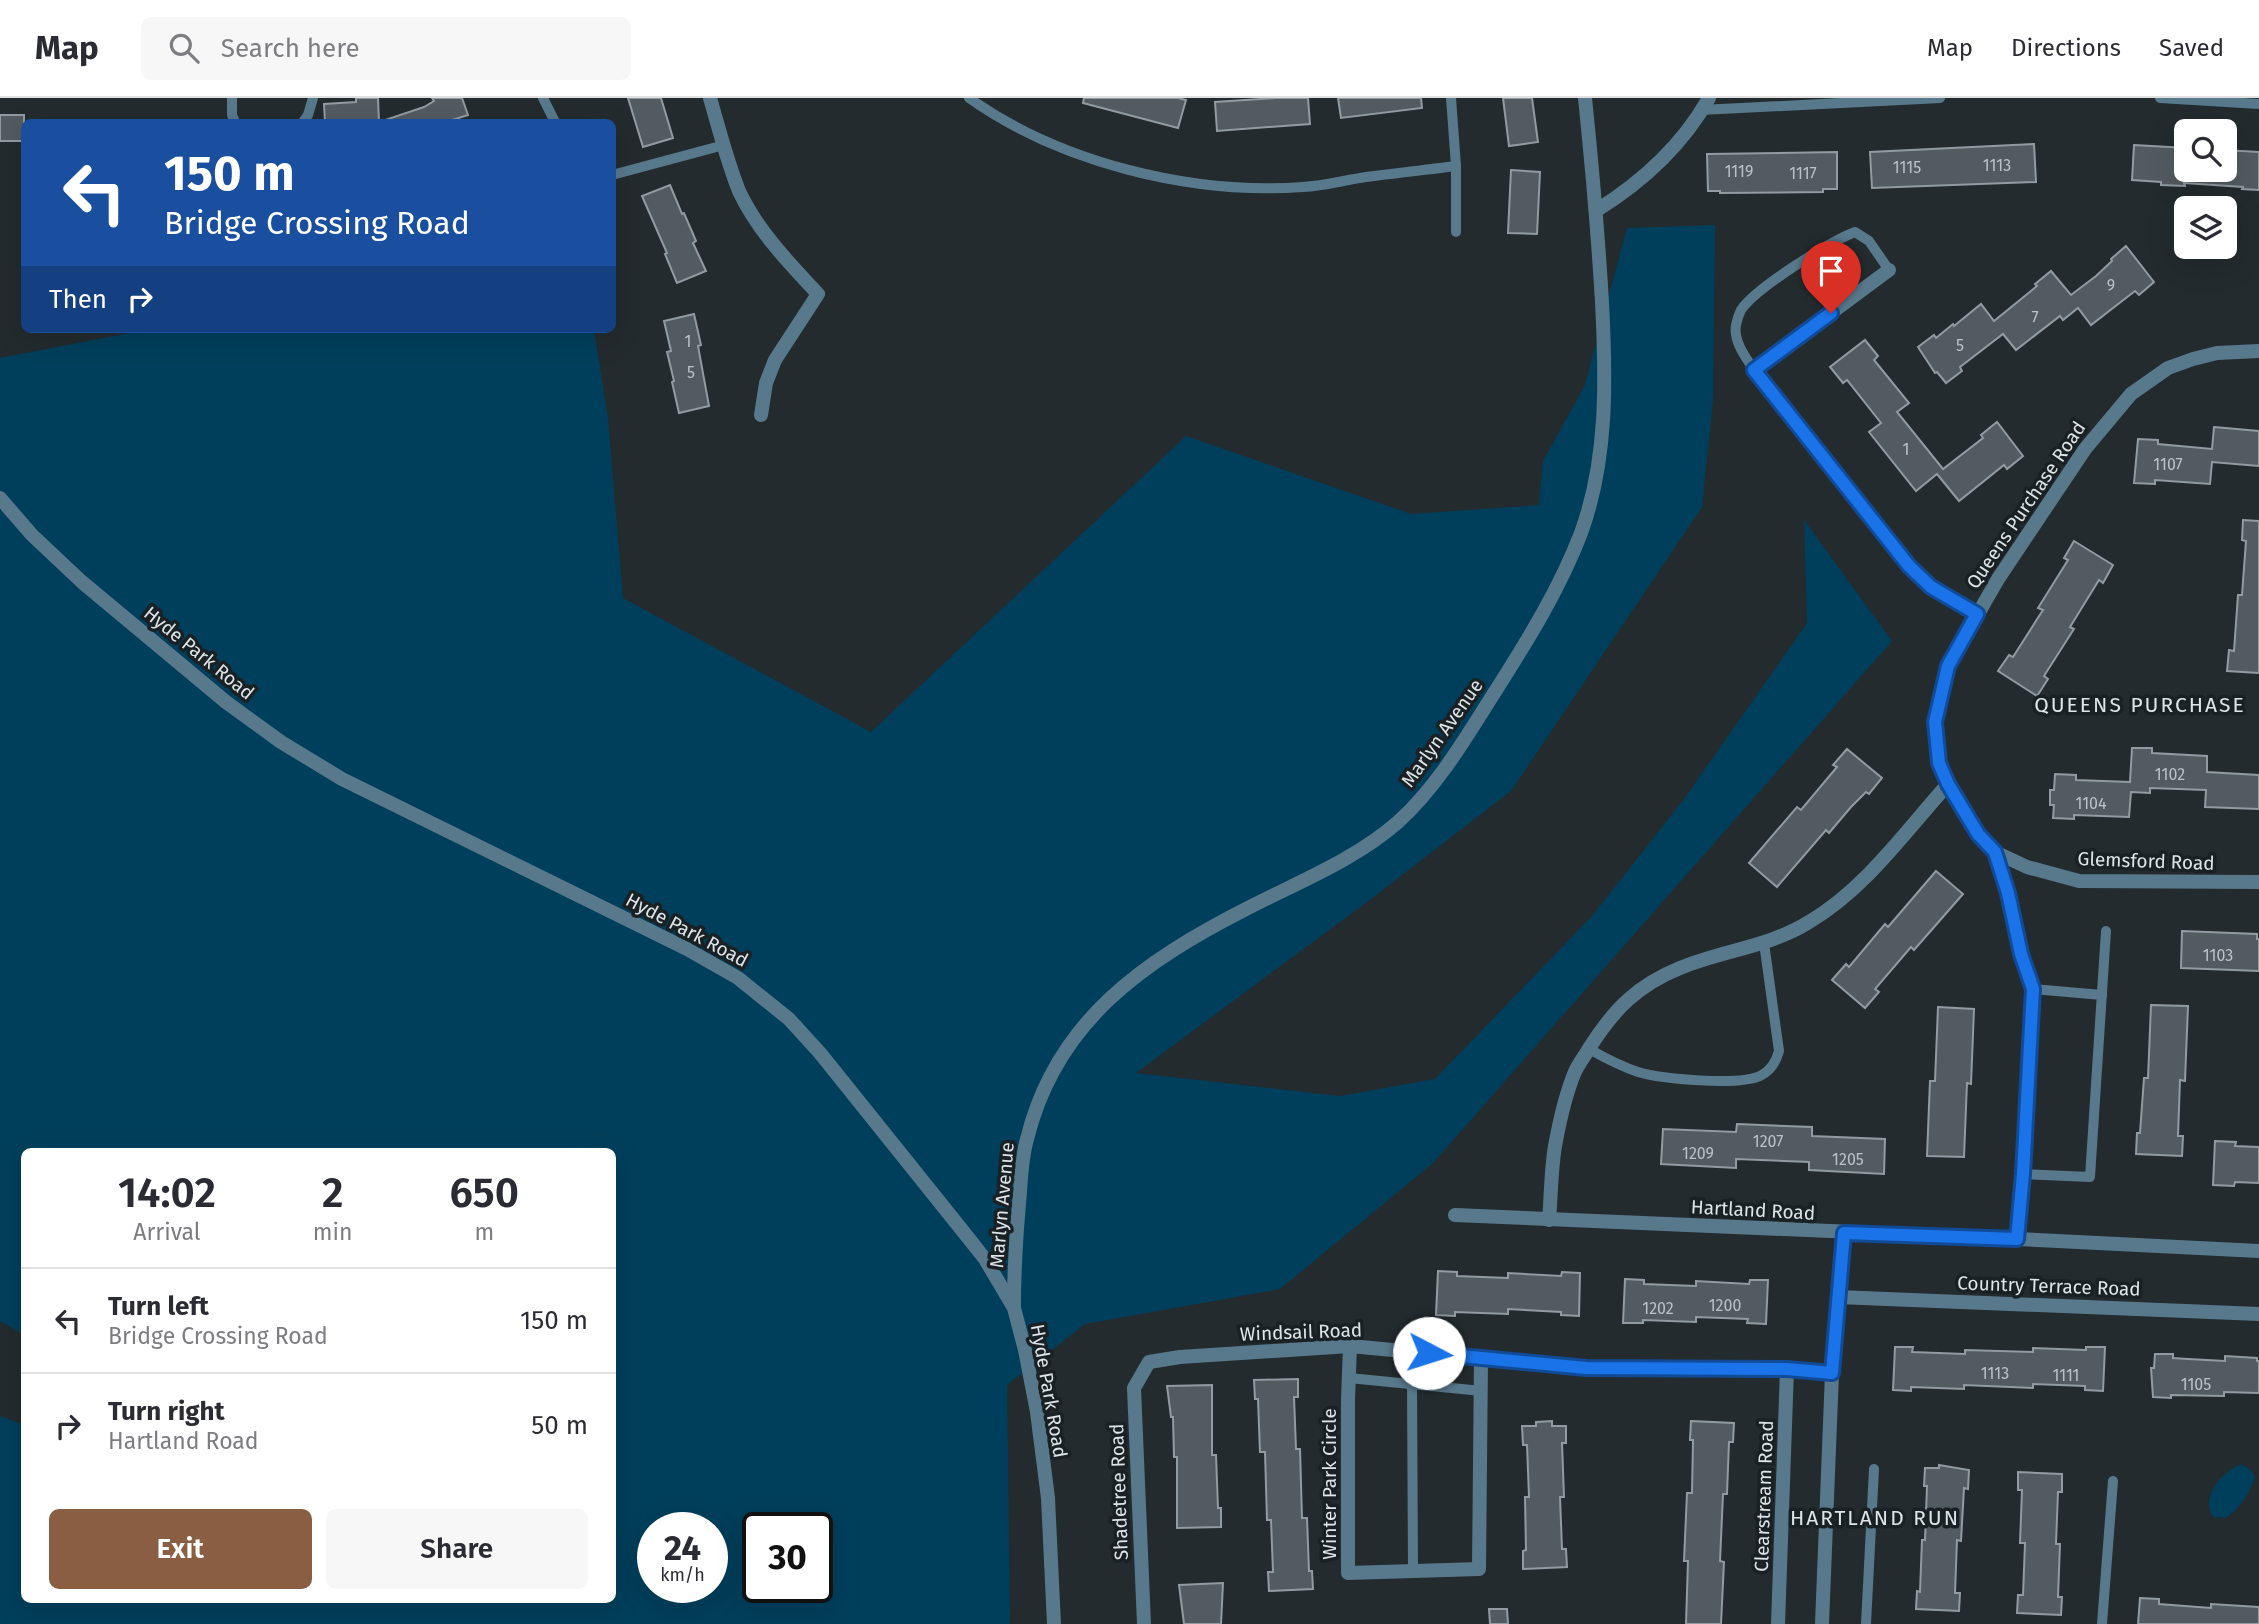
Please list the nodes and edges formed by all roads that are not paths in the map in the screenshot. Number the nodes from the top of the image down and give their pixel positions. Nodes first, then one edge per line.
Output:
1 (232, 98) edge
2 (313, 98) edge
3 (543, 98) edge
4 (710, 98) edge
5 (969, 98) edge
6 (1451, 98) edge
7 (1585, 98) edge
8 (1940, 98) edge
9 (2160, 98) edge
10 (1705, 104) edge
11 (2259, 104) edge
12 (235, 119) edge
13 (305, 119) edge
14 (554, 119) edge
15 (724, 145) junction
16 (1456, 166) junction
17 (616, 174) edge
18 (1597, 211) junction
19 (1456, 232) dead end
20 (1889, 270) joint
21 (2259, 351) edge
22 (1754, 370) junction
23 (761, 415) dead end
24 (0, 498) edge
25 (1977, 614) junction
26 (1948, 784) junction
27 (1995, 852) junction
28 (2259, 882) edge
29 (2106, 931) dead end
30 (1764, 943) junction
31 (2033, 989) junction
32 (2102, 995) junction
33 (1589, 1049) junction
34 (2023, 1174) junction
35 (1455, 1215) dead end
36 (1549, 1220) junction
37 (1844, 1233) junction
38 (2017, 1239) junction
39 (2259, 1251) edge
40 (1838, 1297) junction
41 (1014, 1308) junction
42 (2259, 1314) edge
43 (1350, 1346) junction
44 (1482, 1358) junction
45 (1149, 1362) joint
46 (1787, 1369) junction
47 (1832, 1373) junction
48 (1349, 1378) junction
49 (1412, 1382) junction
50 (1482, 1391) junction
51 (1874, 1469) dead end
52 (2113, 1481) dead end
53 (1413, 1572) junction
54 (1054, 1624) edge
55 (1144, 1624) edge
56 (1778, 1624) edge
57 (1822, 1624) edge
58 (1866, 1624) edge
59 (2102, 1624) edge

1 - 12 lane
2 - 13 lane
3 - 14 lane
4 - 15 street
5 - 16 lane
6 - 16 lane
7 - 18 street, Marlyn Avenue
8 - 10 lane
9 - 11 lane
10 - 18 street
15 - 17 lane
15 - 23 street
16 - 19 lane
18 - 41 street, Marlyn Avenue
20 - 22 street
20 - 22 lane
21 - 25 street, Queens Purchase Road
22 - 25 street
24 - 41 street, Hyde Park Road
25 - 26 street, Queens Purchase Road
26 - 27 street, Queens Purchase Road
26 - 30 street
27 - 28 street, Glemsford Road
27 - 31 street, Queens Purchase Road
29 - 32 lane
30 - 33 street
30 - 33 lane
31 - 32 lane
31 - 34 street, Queens Purchase Road
32 - 34 lane
33 - 36 street
34 - 38 street, Queens Purchase Road
35 - 36 street, Hartland Road
36 - 37 street, Hartland Road
37 - 38 street, Hartland Road
37 - 40 street
38 - 39 street, Hartland Road
40 - 42 street, Country Terrace Road
40 - 47 street
41 - 54 street, Hyde Park Road
43 - 44 street, Windsail Road
43 - 45 street, Windsail Road
43 - 48 street, Winter Park Circle
44 - 46 street, Windsail Road
44 - 50 street, Winter Park Circle
45 - 55 street, Shadetree Road
46 - 47 street, Windsail Road
46 - 56 street, Clearstream Road
47 - 57 street
48 - 49 lane
48 - 53 street, Winter Park Circle
49 - 50 lane
49 - 53 lane
50 - 53 street, Winter Park Circle
51 - 58 lane
52 - 59 lane

